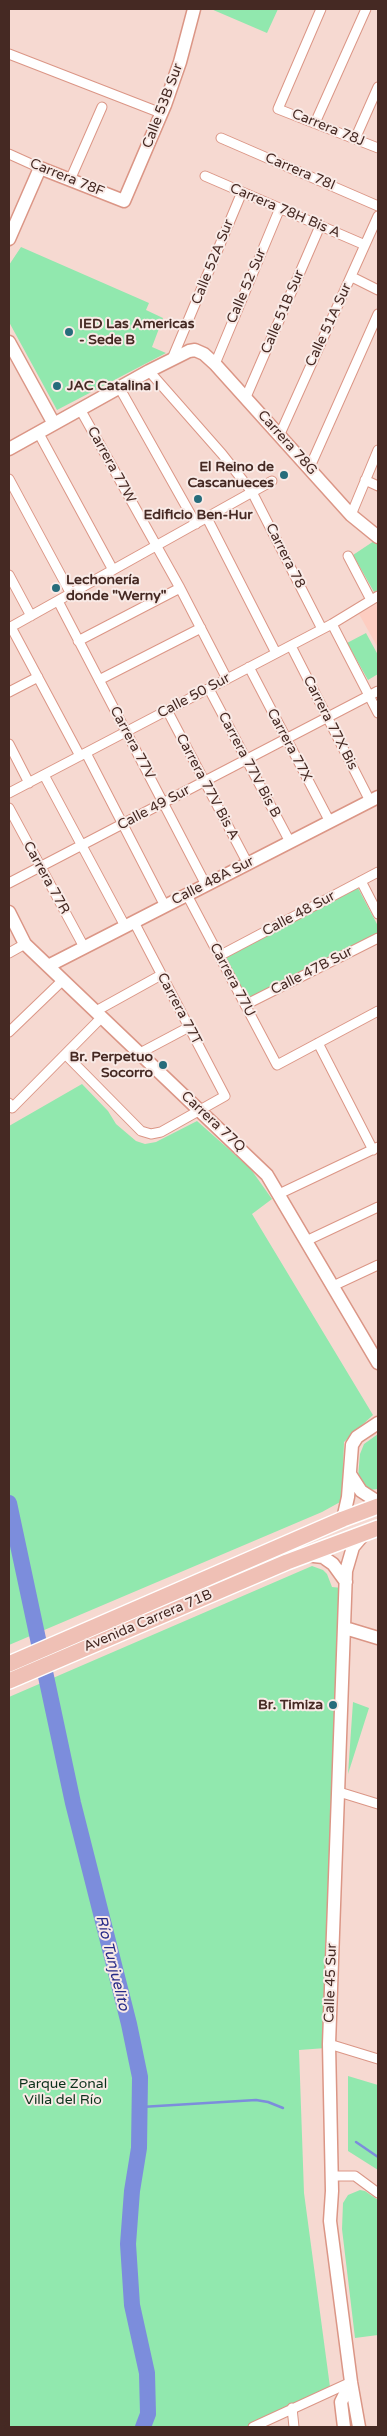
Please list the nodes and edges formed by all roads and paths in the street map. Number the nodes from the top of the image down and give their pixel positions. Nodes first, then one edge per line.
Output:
1 (194, 9) edge
2 (321, 9) edge
3 (366, 9) edge
4 (9, 54) edge
5 (378, 87) edge
6 (102, 108) dead end
7 (161, 113) junction
8 (315, 123) junction
9 (221, 138) dead end
10 (355, 139) junction
11 (378, 148) edge
12 (9, 154) edge
13 (40, 168) junction
14 (205, 176) dead end
15 (70, 180) junction
16 (242, 192) junction
17 (124, 201) joint
18 (378, 206) edge
19 (280, 208) junction
20 (378, 216) edge
21 (320, 226) junction
22 (375, 232) edge
23 (9, 239) edge
24 (366, 245) junction
25 (352, 277) junction
26 (378, 290) edge
27 (378, 314) edge
28 (9, 342) edge
29 (172, 359) junction
30 (215, 364) junction
31 (149, 371) junction
32 (119, 387) junction
33 (246, 397) junction
34 (80, 409) junction
35 (54, 424) junction
36 (38, 432) junction
37 (280, 434) junction
38 (9, 449) edge
39 (378, 450) edge
40 (309, 469) junction
41 (9, 479) edge
42 (365, 480) junction
43 (272, 481) dead end
44 (378, 486) edge
45 (252, 492) junction
46 (351, 515) junction
47 (207, 518) junction
48 (196, 524) junction
49 (378, 537) edge
50 (156, 546) junction
51 (348, 556) dead end
52 (113, 570) junction
53 (9, 575) edge
54 (180, 588) junction
55 (71, 594) junction
56 (375, 598) edge
57 (58, 601) junction
58 (31, 616) junction
59 (332, 624) junction
60 (10, 628) edge
61 (201, 628) junction
62 (322, 629) junction
63 (78, 641) junction
64 (291, 646) junction
65 (276, 653) junction
66 (249, 668) junction
67 (38, 677) junction
68 (227, 679) junction
69 (99, 680) junction
70 (209, 689) junction
71 (378, 691) edge
72 (9, 692) edge
73 (369, 696) junction
74 (167, 710) junction
75 (378, 713) edge
76 (327, 717) junction
77 (126, 732) junction
78 (286, 739) junction
79 (9, 744) edge
80 (83, 755) junction
81 (246, 760) junction
82 (44, 775) junction
83 (204, 781) junction
84 (29, 783) junction
85 (9, 794) edge
86 (374, 799) edge
87 (163, 803) junction
88 (9, 808) edge
89 (330, 822) junction
90 (123, 824) junction
91 (290, 842) junction
92 (81, 846) junction
93 (248, 864) junction
94 (40, 867) junction
95 (378, 872) edge
96 (360, 881) junction
97 (9, 883) edge
98 (206, 885) junction
99 (187, 895) junction
100 (165, 906) junction
101 (9, 912) edge
102 (378, 914) edge
103 (129, 924) junction
104 (378, 938) edge
105 (25, 944) junction
106 (84, 947) junction
107 (9, 953) edge
108 (219, 956) junction
109 (48, 966) junction
110 (161, 975) junction
111 (63, 980) junction
112 (246, 1005) junction
113 (378, 1012) edge
114 (99, 1014) junction
115 (189, 1027) junction
116 (9, 1032) edge
117 (318, 1043) junction
118 (140, 1053) junction
119 (66, 1055) junction
120 (10, 1105) edge
121 (200, 1110) junction
122 (376, 1149) edge
123 (279, 1194) junction
124 (378, 1207) edge
125 (306, 1241) junction
126 (378, 1265) edge
127 (333, 1286) junction
128 (374, 1347) edge
129 (378, 1364) edge
130 (378, 1423) edge
131 (350, 1474) junction
132 (378, 1502) edge
133 (378, 1506) edge
134 (342, 1519) junction
135 (372, 1530) edge
136 (302, 1556) junction
137 (347, 1584) junction
138 (345, 1628) junction
139 (378, 1638) edge
140 (9, 1664) edge
141 (9, 1681) edge
142 (339, 1792) junction
143 (378, 1804) edge
144 (329, 2044) junction
145 (378, 2059) edge
146 (332, 2176) junction
147 (378, 2193) edge
148 (351, 2382) junction
149 (292, 2408) junction
150 (253, 2427) edge
151 (294, 2427) edge
152 (344, 2427) edge
153 (359, 2427) edge

1 - 7 street, Calle 53B Sur
2 - 8 street, Carrera 78J
3 - 8 street
4 - 7 street
5 - 10 street
6 - 15 street
7 - 17 street, Calle 53B Sur
8 - 10 street, Carrera 78J
9 - 18 street, Carrera 78I
10 - 11 street, Carrera 78J
12 - 13 street, Carrera 78F
13 - 15 street, Carrera 78F
13 - 23 street
14 - 16 street, Carrera 78H Bis A
15 - 17 street, Carrera 78F
16 - 19 street, Carrera 78H Bis A
16 - 29 street, Calle 52A Sur
19 - 21 street, Carrera 78H Bis A
19 - 30 street, Calle 52 Sur
20 - 22 street, Calle 51A Sur
21 - 24 street, Carrera 78H Bis A
21 - 33 street, Calle 51B Sur
22 - 24 street, Calle 51A Sur
24 - 25 street, Calle 51A Sur
25 - 26 street
25 - 37 street, Calle 51A Sur
27 - 40 street
28 - 35 street
29 - 30 street, Carrera 78G
29 - 31 street
30 - 33 street, Carrera 78G
31 - 32 street
31 - 45 street, Carrera 78
32 - 34 street
32 - 48 street
33 - 37 street, Carrera 78G
34 - 35 street
34 - 50 street, Carrera 77W
35 - 36 street
36 - 38 street
36 - 52 street
37 - 40 street, Carrera 78G
39 - 42 street
40 - 46 street, Carrera 78G
41 - 55 street
42 - 44 street
42 - 46 street
43 - 45 street
45 - 47 street
45 - 62 street, Carrera 78
46 - 49 street, Carrera 78G
47 - 48 street
47 - 65 street
48 - 50 street
50 - 52 street
50 - 54 street, Carrera 77W
51 - 56 street
52 - 55 street
53 - 58 street
54 - 61 street, Carrera 77W
54 - 63 street
55 - 57 street
56 - 59 street, Calle 50 Sur
57 - 58 street
57 - 63 street, Carrera 77V
58 - 60 street
59 - 62 street, Calle 50 Sur
59 - 73 street
60 - 67 street
61 - 68 street, Carrera 77W
61 - 69 street
62 - 64 street, Calle 50 Sur
63 - 69 street, Carrera 77V
64 - 65 street, Calle 50 Sur
64 - 76 street, Carrera 77X Bis
65 - 66 street, Calle 50 Sur
66 - 68 street, Calle 50 Sur
66 - 78 street, Carrera 77X
67 - 72 street
67 - 80 street
68 - 70 street, Calle 50 Sur
69 - 77 street, Carrera 77V
70 - 74 street, Calle 50 Sur
70 - 81 street, Carrera 77V Bis B
71 - 73 street, Calle 49 Sur
73 - 75 street
73 - 76 street, Calle 49 Sur
74 - 77 street, Calle 50 Sur
74 - 83 street, Carrera 77V Bis A
76 - 78 street, Calle 49 Sur
76 - 86 street, Carrera 77X Bis
77 - 80 street, Calle 50 Sur
77 - 87 street, Carrera 77V
78 - 81 street, Calle 49 Sur
78 - 89 street, Carrera 77X
79 - 84 street
80 - 82 street, Calle 50 Sur
80 - 90 street
81 - 83 street, Calle 49 Sur
81 - 91 street, Carrera 77V Bis B
82 - 84 street, Calle 50 Sur
82 - 92 street, Carrera 77T
83 - 87 street, Calle 49 Sur
83 - 93 street, Carrera 77V Bis A
84 - 85 street, Calle 50 Sur
86 - 89 street, Calle 48A Sur
87 - 90 street, Calle 49 Sur
87 - 98 street, Carrera 77V
88 - 94 street, Carrera 77R
89 - 91 street, Calle 48A Sur
90 - 92 street, Calle 49 Sur
90 - 100 street
91 - 93 street, Calle 48A Sur
92 - 94 street, Calle 49 Sur
92 - 103 street, Carrera 77T
93 - 98 street, Calle 48A Sur
94 - 97 street, Calle 49 Sur
94 - 106 street, Carrera 77R
95 - 96 street, Calle 48 Sur
96 - 102 street
96 - 108 street, Calle 48 Sur
98 - 99 street, Calle 48A Sur
99 - 100 street, Calle 48A Sur
99 - 108 street, Carrera 77U
100 - 103 street, Calle 48A Sur
101 - 105 street, Carrera 77Q
103 - 106 street, Calle 48A Sur
103 - 110 street, Carrera 77T
104 - 112 street, Calle 47B Sur
105 - 107 street
105 - 109 street, Carrera 77Q
106 - 109 street, Calle 48A Sur
108 - 112 street, Carrera 77U
109 - 111 street, Carrera 77Q
110 - 114 street
110 - 115 street, Carrera 77T
111 - 114 street, Carrera 77Q
111 - 116 street
112 - 117 street, Carrera 77U
113 - 117 street
114 - 118 street, Carrera 77Q
114 - 119 street
115 - 118 street
115 - 121 street, Carrera 77T
117 - 122 street
118 - 121 street, Carrera 77Q
119 - 120 street
119 - 121 street
121 - 123 street, Carrera 77Q
122 - 123 street
123 - 125 street, Carrera 77Q
124 - 125 street
125 - 127 street, Carrera 77Q
126 - 127 street
127 - 128 street, Carrera 77Q
128 - 129 street, Carrera 77Q
130 - 131 street
131 - 132 street
131 - 134 street
133 - 134 main road, Avenida Carrera 71B
134 - 140 main road, Avenida Carrera 71B
135 - 136 main road, Avenida Carrera 71B
135 - 137 street, Calle 45 Sur
136 - 137 street
136 - 141 main road, Avenida Carrera 71B
137 - 138 street, Calle 45 Sur
138 - 139 street
138 - 142 street, Calle 45 Sur
142 - 143 street
142 - 144 street, Calle 45 Sur
144 - 145 street
144 - 146 street, Calle 45 Sur
146 - 147 street
146 - 148 street, Calle 45 Sur
148 - 149 street
148 - 152 street, Calle 45 Sur
148 - 153 street, Calle 45 Sur
149 - 150 street
149 - 151 street

